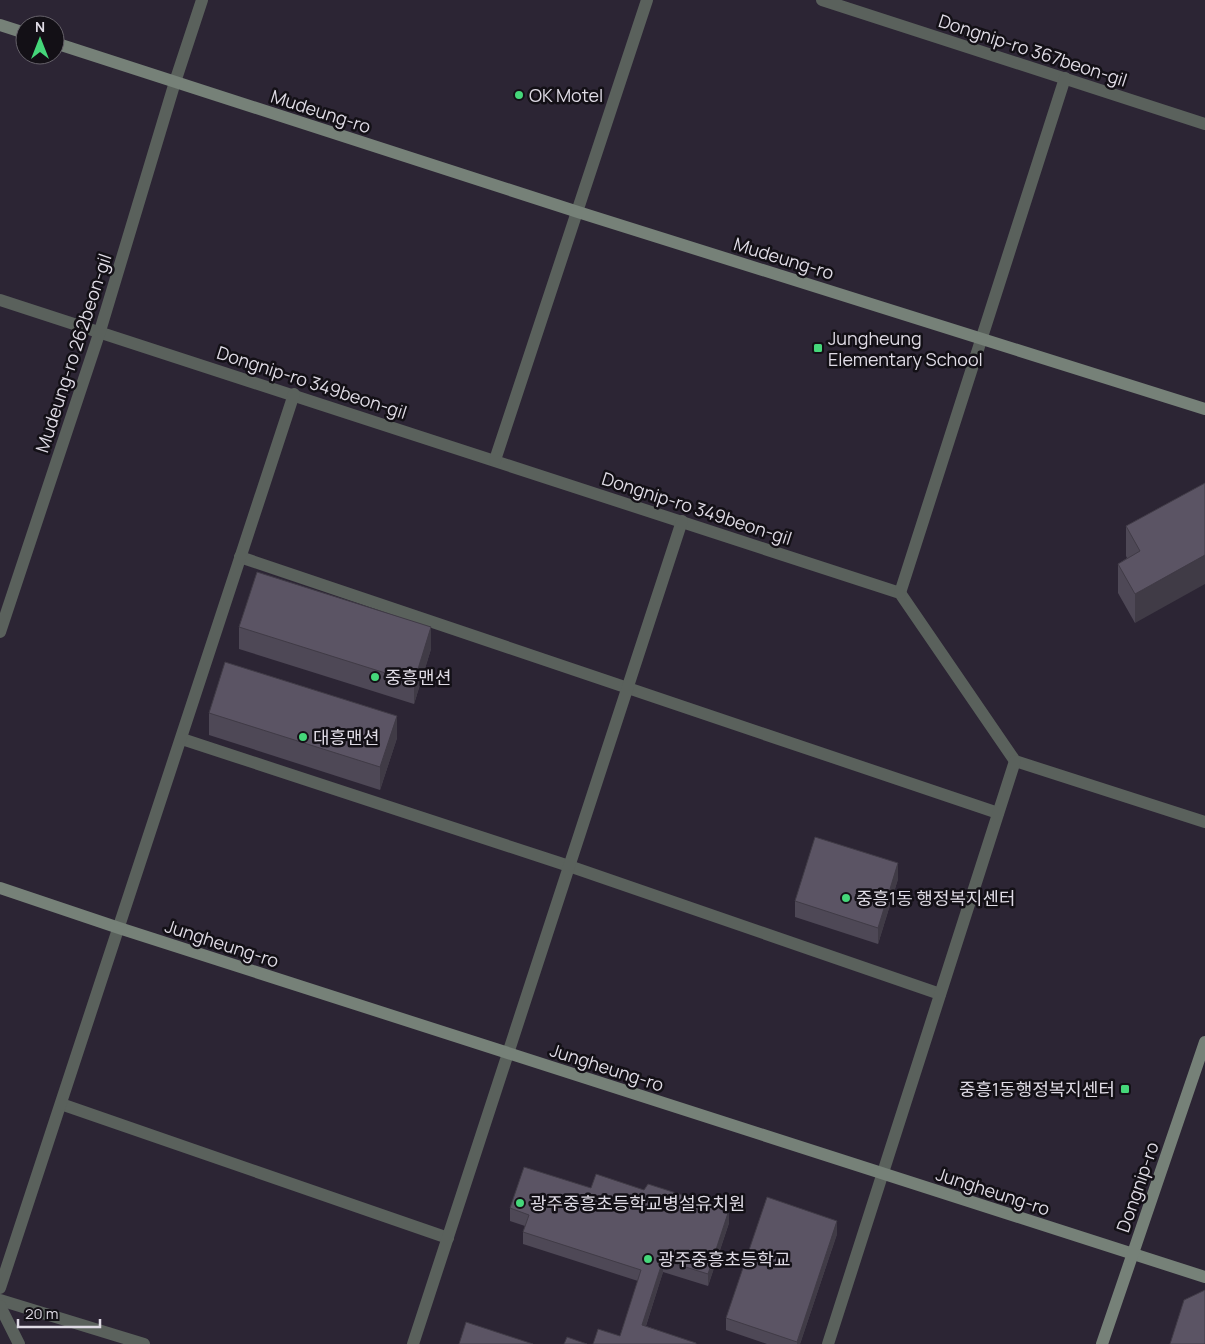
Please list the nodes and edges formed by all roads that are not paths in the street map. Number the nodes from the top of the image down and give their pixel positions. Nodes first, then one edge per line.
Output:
1 (202, 0) edge
2 (647, 0) edge
3 (822, 0) edge
4 (0, 25) edge
5 (15, 30) edge
6 (65, 46) edge
7 (1065, 78) junction
8 (174, 82) junction
9 (1205, 124) edge
10 (578, 212) junction
11 (0, 300) edge
12 (100, 331) junction
13 (980, 339) junction
14 (294, 394) junction
15 (1203, 409) edge
16 (496, 460) junction
17 (682, 521) junction
18 (240, 557) junction
19 (900, 593) junction
20 (0, 632) edge
21 (628, 688) junction
22 (182, 739) junction
23 (1015, 761) junction
24 (998, 813) junction
25 (1205, 822) edge
26 (569, 866) junction
27 (0, 888) edge
28 (119, 928) junction
29 (940, 994) junction
30 (1205, 1042) edge
31 (508, 1054) junction
32 (61, 1104) junction
33 (882, 1174) junction
34 (448, 1238) junction
35 (1132, 1254) junction
36 (1205, 1277) edge
37 (0, 1288) edge
38 (0, 1300) edge
39 (0, 1306) edge
40 (19, 1344) edge
41 (144, 1344) edge
42 (413, 1344) edge
43 (828, 1344) edge
44 (1102, 1344) edge

1 - 8 street, Mudeung-ro 262beon-gil
2 - 10 street
3 - 7 street, Dongnip-ro 367beon-gil
4 - 5 street
6 - 8 street, Mudeung-ro
7 - 9 street, Dongnip-ro 367beon-gil
7 - 13 street
8 - 10 street, Mudeung-ro
8 - 12 street, Mudeung-ro 262beon-gil
10 - 13 street, Mudeung-ro
10 - 16 street
11 - 12 street, Dongnip-ro 349beon-gil
12 - 14 street, Dongnip-ro 349beon-gil
12 - 20 street, Mudeung-ro 262beon-gil
13 - 15 street, Mudeung-ro
13 - 19 street
14 - 16 street, Dongnip-ro 349beon-gil
14 - 18 street
16 - 17 street, Dongnip-ro 349beon-gil
17 - 19 street, Dongnip-ro 349beon-gil
17 - 21 street
18 - 21 street
18 - 22 street
19 - 23 street
21 - 24 street
21 - 26 street
22 - 26 street
22 - 28 street
23 - 24 street
23 - 25 street
24 - 29 street
26 - 29 street
26 - 31 street
27 - 28 street, Jungheung-ro
28 - 31 street, Jungheung-ro
28 - 32 street
29 - 33 street
30 - 35 street, Dongnip-ro
31 - 33 street, Jungheung-ro
31 - 34 street
32 - 34 street
32 - 37 street
33 - 35 street, Jungheung-ro
33 - 43 street
34 - 42 street
35 - 36 street, Jungheung-ro
35 - 44 street, Dongnip-ro
38 - 41 street
39 - 40 street

